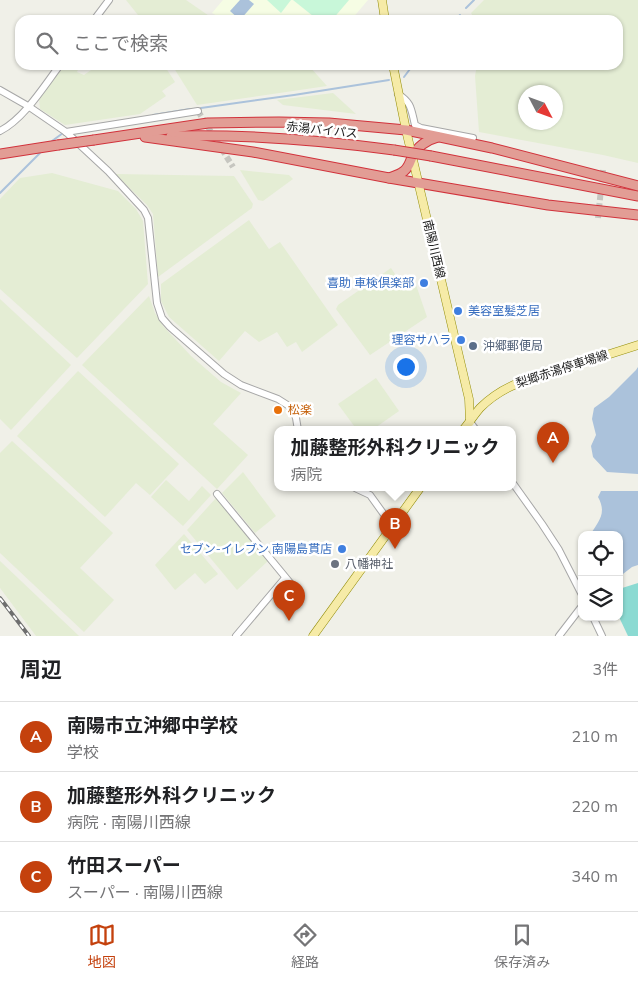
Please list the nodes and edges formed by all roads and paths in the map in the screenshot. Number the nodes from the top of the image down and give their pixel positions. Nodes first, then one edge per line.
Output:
1 (109, 0) edge
2 (382, 0) edge
3 (98, 15) edge
4 (384, 15) edge
5 (56, 70) edge
6 (394, 70) edge
7 (0, 90) edge
8 (398, 94) junction
9 (28, 106) junction
10 (198, 111) dead end
11 (406, 130) junction
12 (0, 131) edge
13 (66, 132) junction
14 (440, 136) junction
15 (146, 137) junction
16 (473, 138) dead end
17 (94, 140) junction
18 (0, 154) edge
19 (413, 156) junction
20 (389, 178) junction
21 (419, 184) junction
22 (638, 186) edge
23 (638, 196) edge
24 (638, 215) edge
25 (638, 345) edge
26 (470, 422) junction
27 (297, 426) edge
28 (466, 426) edge
29 (473, 426) edge
30 (516, 488) edge
31 (361, 491) edge
32 (418, 491) edge
33 (217, 494) dead end
34 (393, 527) junction
35 (285, 578) junction
36 (578, 587) edge
37 (296, 590) dead end
38 (578, 611) edge
39 (595, 621) edge
40 (238, 635) edge
41 (313, 636) edge
42 (559, 636) edge
43 (602, 636) edge

1 - 3 street
2 - 4 main road
5 - 9 street
6 - 8 main road, 南陽川西線
7 - 9 street
8 - 11 main road, 南陽川西線
8 - 16 street
9 - 12 street
9 - 13 street
10 - 13 street
11 - 14 highway
11 - 17 highway
11 - 19 main road, 南陽川西線
13 - 27 street
14 - 19 highway
14 - 22 highway
15 - 17 highway, 赤湯バイパス
15 - 20 highway
15 - 23 highway, 赤湯バイパス, bridge
17 - 18 highway, 赤湯バイパス, bridge
19 - 20 highway
19 - 21 main road, 南陽川西線
20 - 21 highway
21 - 24 highway
21 - 26 main road, 南陽川西線
25 - 26 main road, 梨郷赤湯停車場線
26 - 28 main road
26 - 29 street
30 - 36 street
31 - 34 street
32 - 34 main road
33 - 35 street
34 - 41 main road
35 - 37 street
35 - 40 street
38 - 42 street
39 - 43 street

